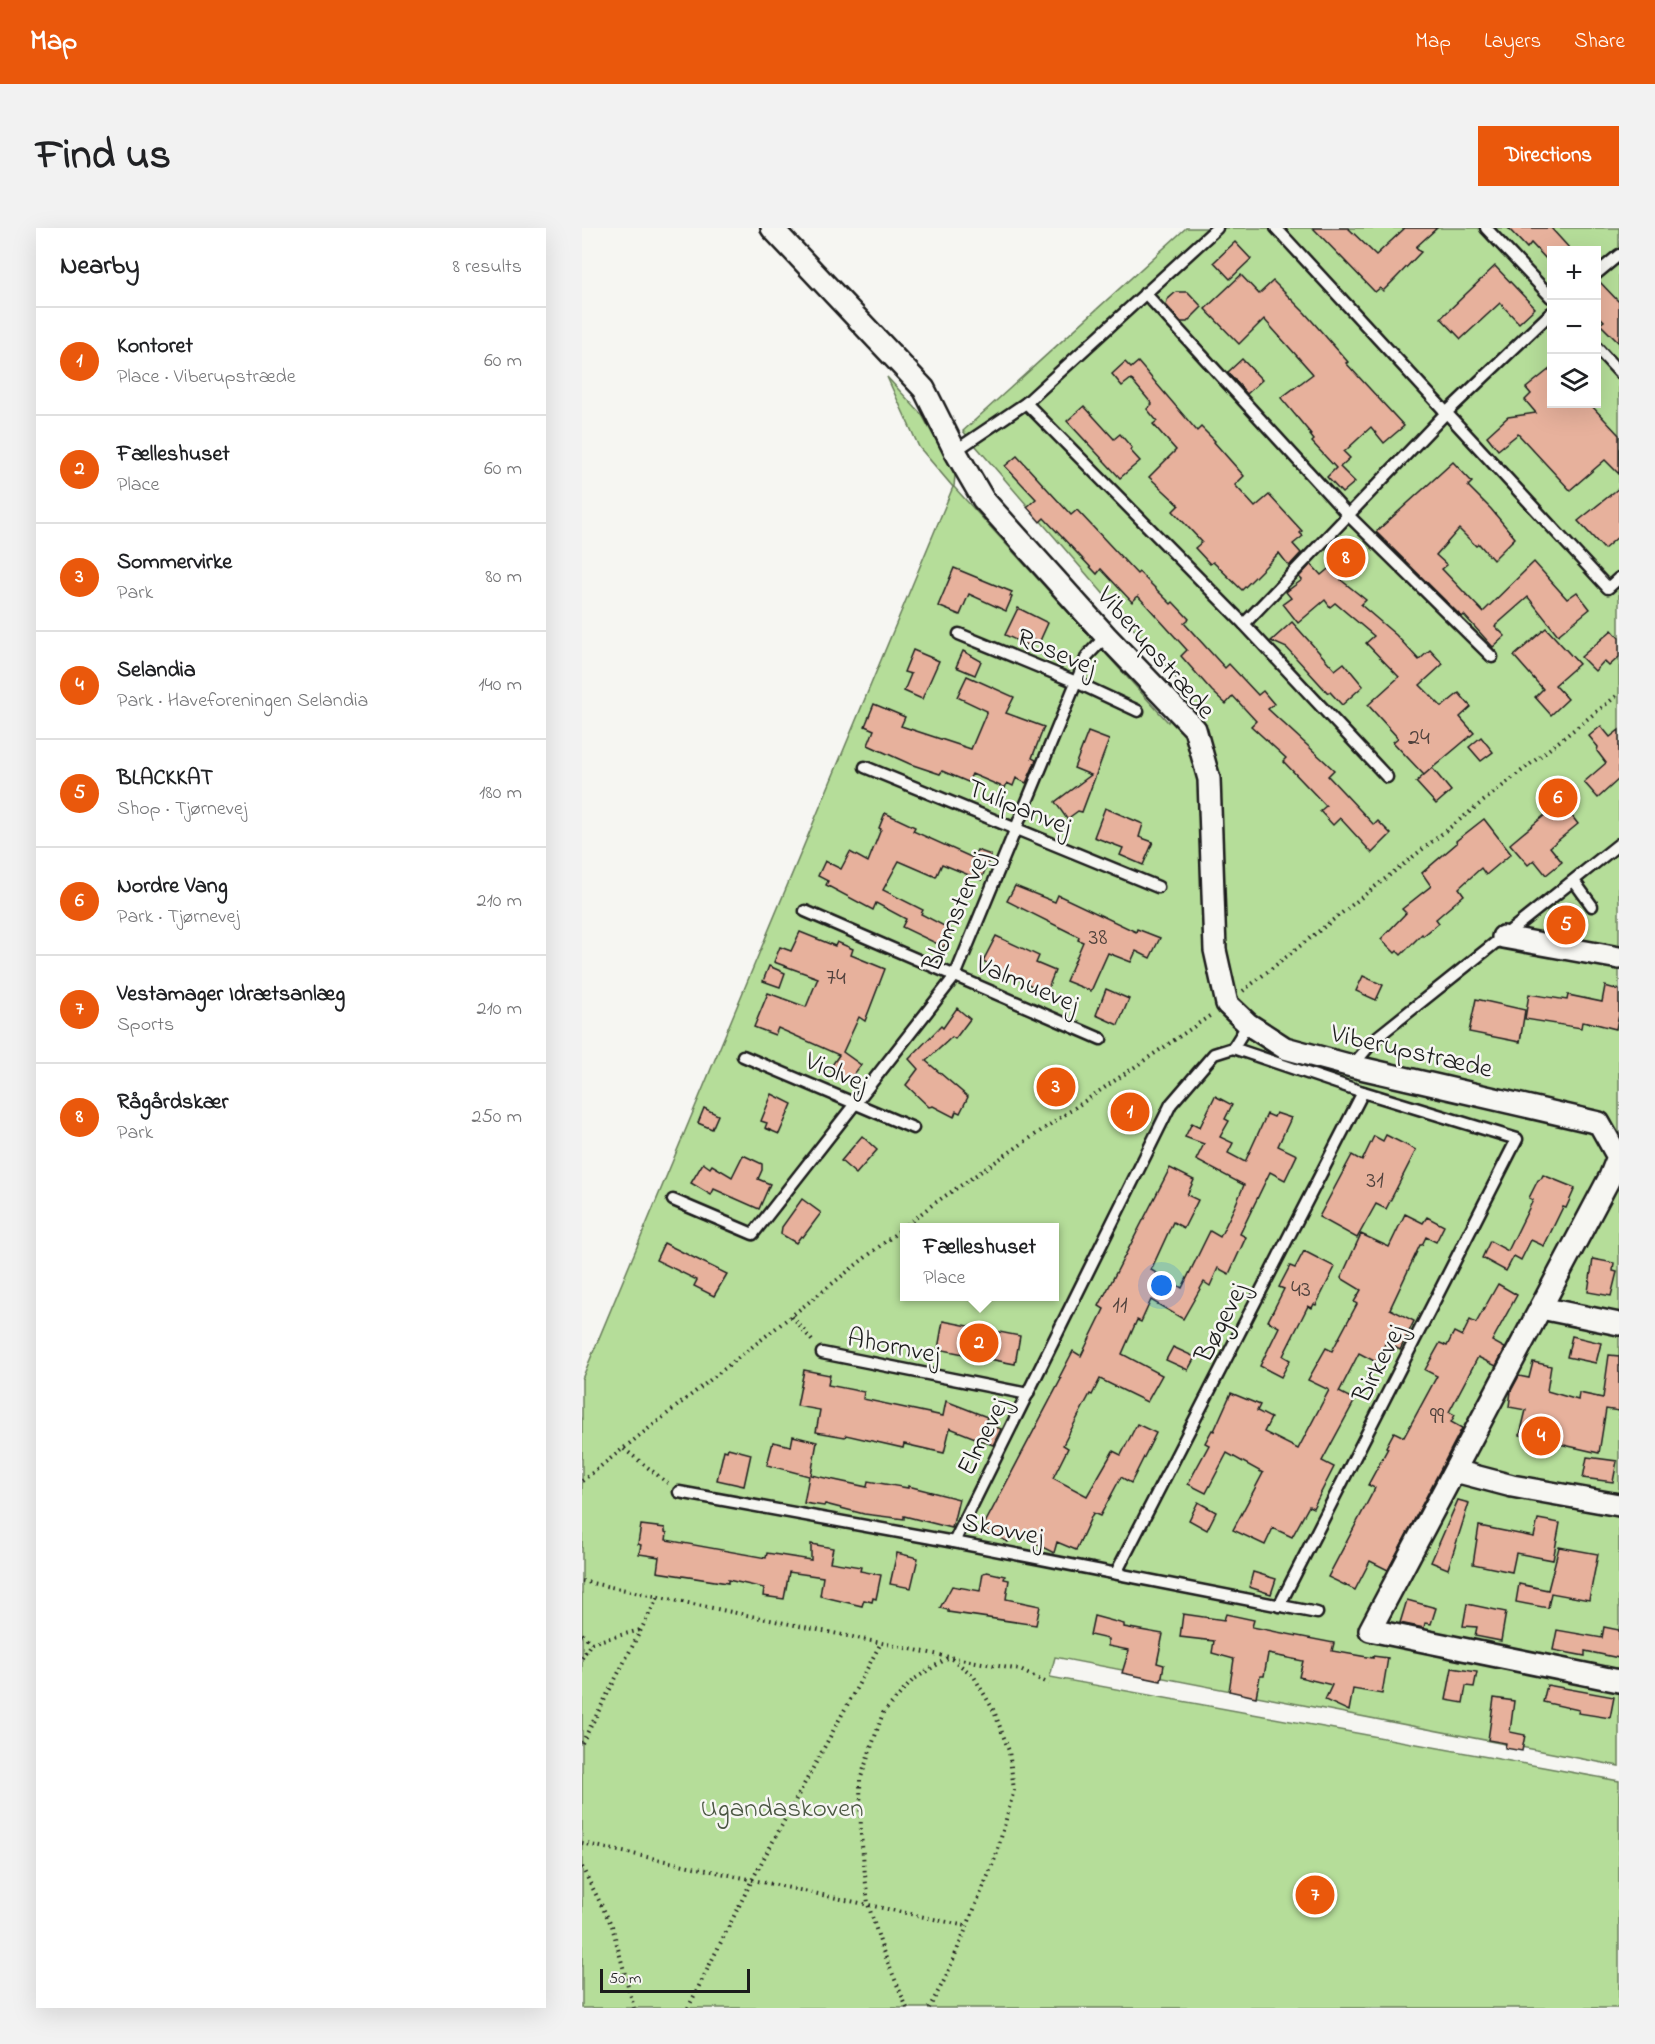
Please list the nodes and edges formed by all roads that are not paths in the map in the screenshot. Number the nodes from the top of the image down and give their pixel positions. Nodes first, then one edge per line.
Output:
1 (772, 228) edge
2 (1217, 228) edge
3 (1276, 228) edge
4 (1486, 228) edge
5 (1619, 255) edge
6 (1601, 270) edge
7 (1145, 293) junction
8 (1547, 293) edge
9 (1547, 318) edge
10 (1601, 352) edge
11 (1619, 372) edge
12 (1026, 403) junction
13 (1446, 414) junction
14 (955, 451) junction
15 (1348, 515) junction
16 (1619, 578) edge
17 (1244, 624) junction
18 (959, 634) dead end
19 (1106, 636) junction
20 (1492, 657) dead end
21 (1076, 682) junction
22 (1138, 711) dead end
23 (865, 767) dead end
24 (1387, 777) dead end
25 (1016, 829) junction
26 (1619, 844) edge
27 (1574, 881) junction
28 (1158, 887) dead end
29 (1592, 906) dead end
30 (805, 911) dead end
31 (1503, 937) junction
32 (1619, 958) edge
33 (955, 976) junction
34 (1248, 1024) junction
35 (1101, 1039) dead end
36 (1233, 1048) junction
37 (743, 1056) dead end
38 (1352, 1066) junction
39 (1363, 1092) junction
40 (855, 1103) junction
41 (913, 1128) dead end
42 (1618, 1157) edge
43 (673, 1200) dead end
44 (1541, 1308) junction
45 (1619, 1324) edge
46 (822, 1353) road end
47 (1028, 1394) junction
48 (1455, 1471) junction
49 (679, 1492) road end
50 (1619, 1505) edge
51 (954, 1542) junction
52 (1116, 1573) junction
53 (1279, 1606) junction
54 (1317, 1613) dead end
55 (1619, 1681) edge

1 - 14 street, Viberupstræde
2 - 7 lane
3 - 13 lane
4 - 8 lane
5 - 6 lane
7 - 12 lane
7 - 15 lane
9 - 13 lane
10 - 11 lane
12 - 14 lane
12 - 17 lane
13 - 15 lane
13 - 16 lane
14 - 19 street, Viberupstræde
15 - 17 lane
15 - 20 lane
17 - 24 lane
18 - 21 lane, Rosevej
19 - 21 lane, Blomstervej
19 - 34 street, Viberupstræde
21 - 22 lane, Rosevej
21 - 25 lane, Blomstervej
23 - 25 lane, Tulipanvej
25 - 28 lane, Tulipanvej
25 - 33 lane, Blomstervej
26 - 27 lane
27 - 29 lane
27 - 31 lane
30 - 33 lane, Valmuevej
31 - 32 street
31 - 38 lane
33 - 35 lane, Valmuevej
33 - 40 lane, Blomstervej
34 - 36 lane
34 - 38 street, Viberupstræde
36 - 39 lane
36 - 47 lane, Elmevej
37 - 40 lane, Violvej
38 - 42 street, Viberupstræde
39 - 52 lane, Bøgevej
39 - 53 lane, Birkevej
40 - 41 lane, Violvej
40 - 43 lane, Blomstervej
42 - 44 street
44 - 45 street
44 - 48 street
46 - 47 lane, Ahornvej
47 - 51 lane, Elmevej
48 - 50 street
48 - 55 street
49 - 51 lane, Skovvej
51 - 52 lane, Skovvej
52 - 53 lane, Skovvej
53 - 54 lane, Skovvej

